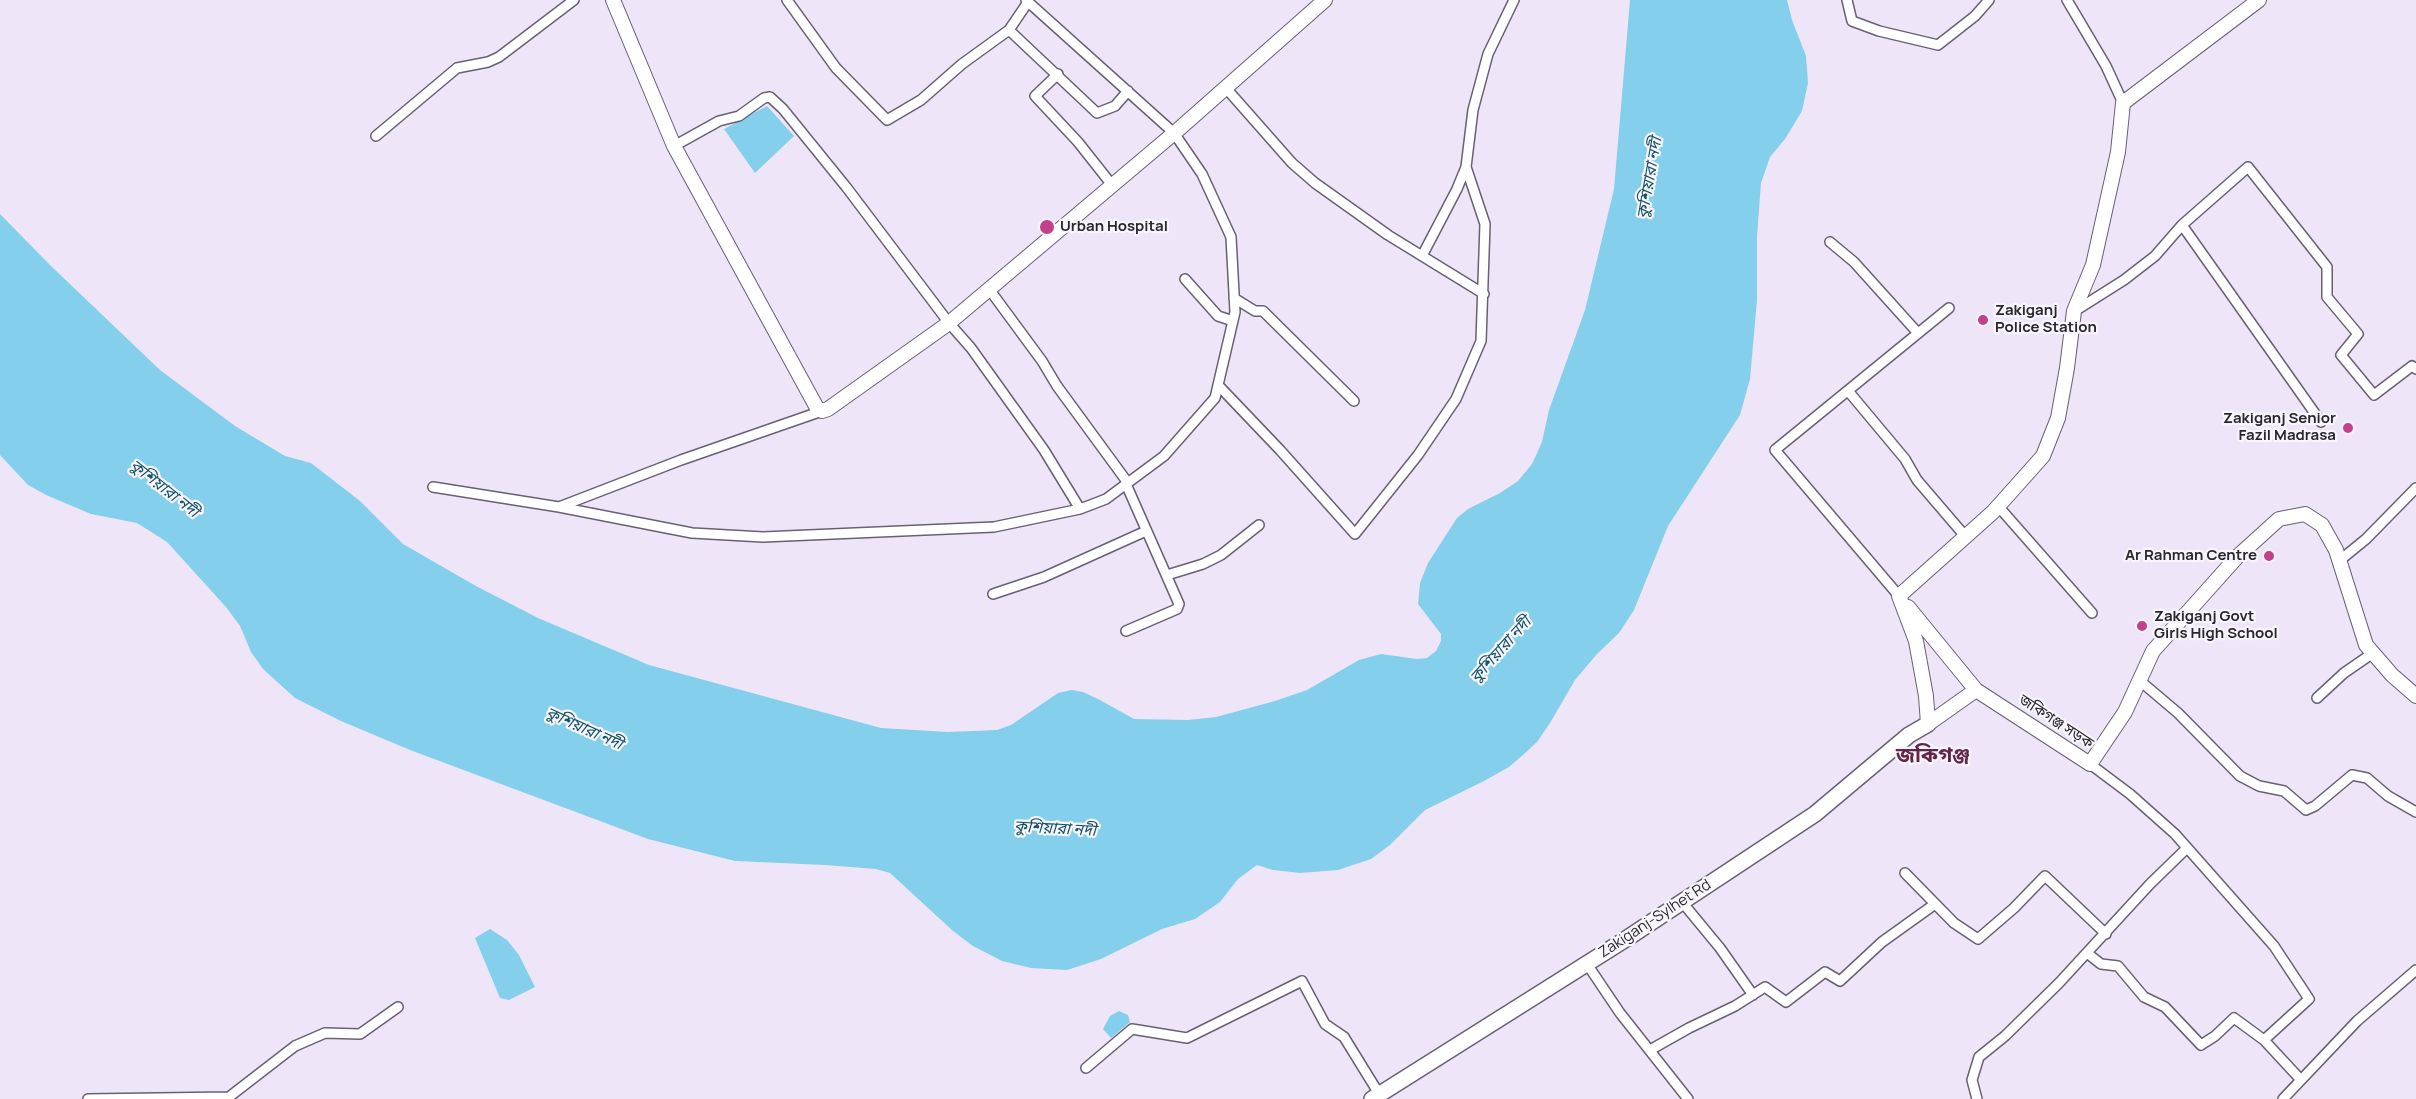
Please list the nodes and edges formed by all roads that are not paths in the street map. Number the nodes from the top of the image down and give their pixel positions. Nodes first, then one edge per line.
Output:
1 (574, 0) edge
2 (613, 0) edge
3 (787, 0) edge
4 (1324, 0) edge
5 (1514, 0) edge
6 (1847, 0) edge
7 (1989, 0) edge
8 (2067, 0) edge
9 (2259, 0) edge
10 (1027, 1) edge
11 (1009, 30) junction
12 (1058, 74) junction
13 (1225, 87) junction
14 (1128, 91) junction
15 (2123, 103) junction
16 (1174, 133) junction
17 (376, 136) dead end
18 (674, 146) junction
19 (1466, 167) junction
20 (1112, 185) junction
21 (2182, 225) junction
22 (1830, 242) dead end
23 (1422, 256) junction
24 (1185, 279) dead end
25 (989, 289) junction
26 (1484, 294) junction
27 (1234, 298) junction
28 (1949, 308) dead end
29 (2074, 311) junction
30 (1233, 321) junction
31 (949, 323) junction
32 (1917, 332) junction
33 (2416, 369) edge
34 (1218, 385) junction
35 (1848, 392) junction
36 (1354, 401) dead end
37 (822, 411) junction
38 (2321, 422) dead end
39 (1127, 484) junction
40 (433, 487) dead end
41 (2416, 488) edge
42 (1998, 506) junction
43 (559, 507) junction
44 (1080, 509) junction
45 (1259, 525) dead end
46 (1146, 531) junction
47 (1965, 537) junction
48 (2339, 561) junction
49 (1167, 575) junction
50 (993, 594) dead end
51 (1899, 596) junction
52 (2092, 613) dead end
53 (1126, 632) dead end
54 (2373, 653) junction
55 (2139, 680) junction
56 (1976, 690) junction
57 (2415, 694) edge
58 (2317, 698) dead end
59 (1928, 724) junction
60 (2090, 764) junction
61 (2416, 812) edge
62 (2187, 848) junction
63 (1905, 873) dead end
64 (1682, 902) junction
65 (1935, 904) junction
66 (2106, 934) junction
67 (2087, 953) junction
68 (1587, 964) junction
69 (2416, 970) edge
70 (1752, 995) junction
71 (398, 1007) dead end
72 (2264, 1040) junction
73 (1650, 1050) junction
74 (1086, 1068) dead end
75 (2301, 1080) junction
76 (1378, 1097) edge
77 (2284, 1098) edge
78 (88, 1099) edge
79 (1688, 1099) edge
80 (1977, 1099) edge

1 - 17 street
2 - 18 street
3 - 11 street
4 - 13 street
5 - 19 street
6 - 7 street
8 - 15 street
9 - 15 street
10 - 11 street
10 - 14 street
11 - 12 street
12 - 14 street
12 - 20 street
13 - 16 street
13 - 23 street
14 - 16 street
15 - 29 street
16 - 20 street
16 - 27 street
18 - 31 street
18 - 37 street
19 - 23 street
19 - 26 street
20 - 25 street
21 - 29 street
21 - 33 street
21 - 38 street
22 - 32 street
23 - 26 street
24 - 30 street
25 - 31 street
25 - 39 street
26 - 34 street
27 - 30 street
27 - 36 street
28 - 32 street
29 - 42 street
30 - 34 street
31 - 37 street
31 - 44 street
32 - 35 street
34 - 39 street
35 - 47 street
35 - 51 street
37 - 43 street
39 - 44 street
39 - 46 street
40 - 43 street
41 - 48 street
42 - 47 street
42 - 52 street
43 - 44 street
45 - 49 street
46 - 49 street
46 - 50 street
47 - 51 street
48 - 54 street, জকিগঞ্জ সড়ক
48 - 55 street, জকিগঞ্জ সড়ক
49 - 53 street
51 - 56 street, জকিগঞ্জ সড়ক
51 - 59 street
54 - 57 street, জকিগঞ্জ সড়ক
54 - 58 street
55 - 60 street, জকিগঞ্জ সড়ক
55 - 61 street
56 - 59 street
56 - 60 street, জকিগঞ্জ সড়ক
59 - 64 main road, Zakiganj-Sylhet Rd
60 - 62 street
62 - 66 street
62 - 72 street
63 - 65 street
64 - 68 main road, Zakiganj-Sylhet Rd
64 - 70 street
65 - 66 street
65 - 70 street
66 - 67 street
67 - 72 street
67 - 80 street
68 - 73 street
68 - 76 main road, Zakiganj-Sylhet Rd
69 - 75 street
70 - 73 street
71 - 78 street
72 - 75 street
73 - 79 street
74 - 76 street
75 - 77 street

